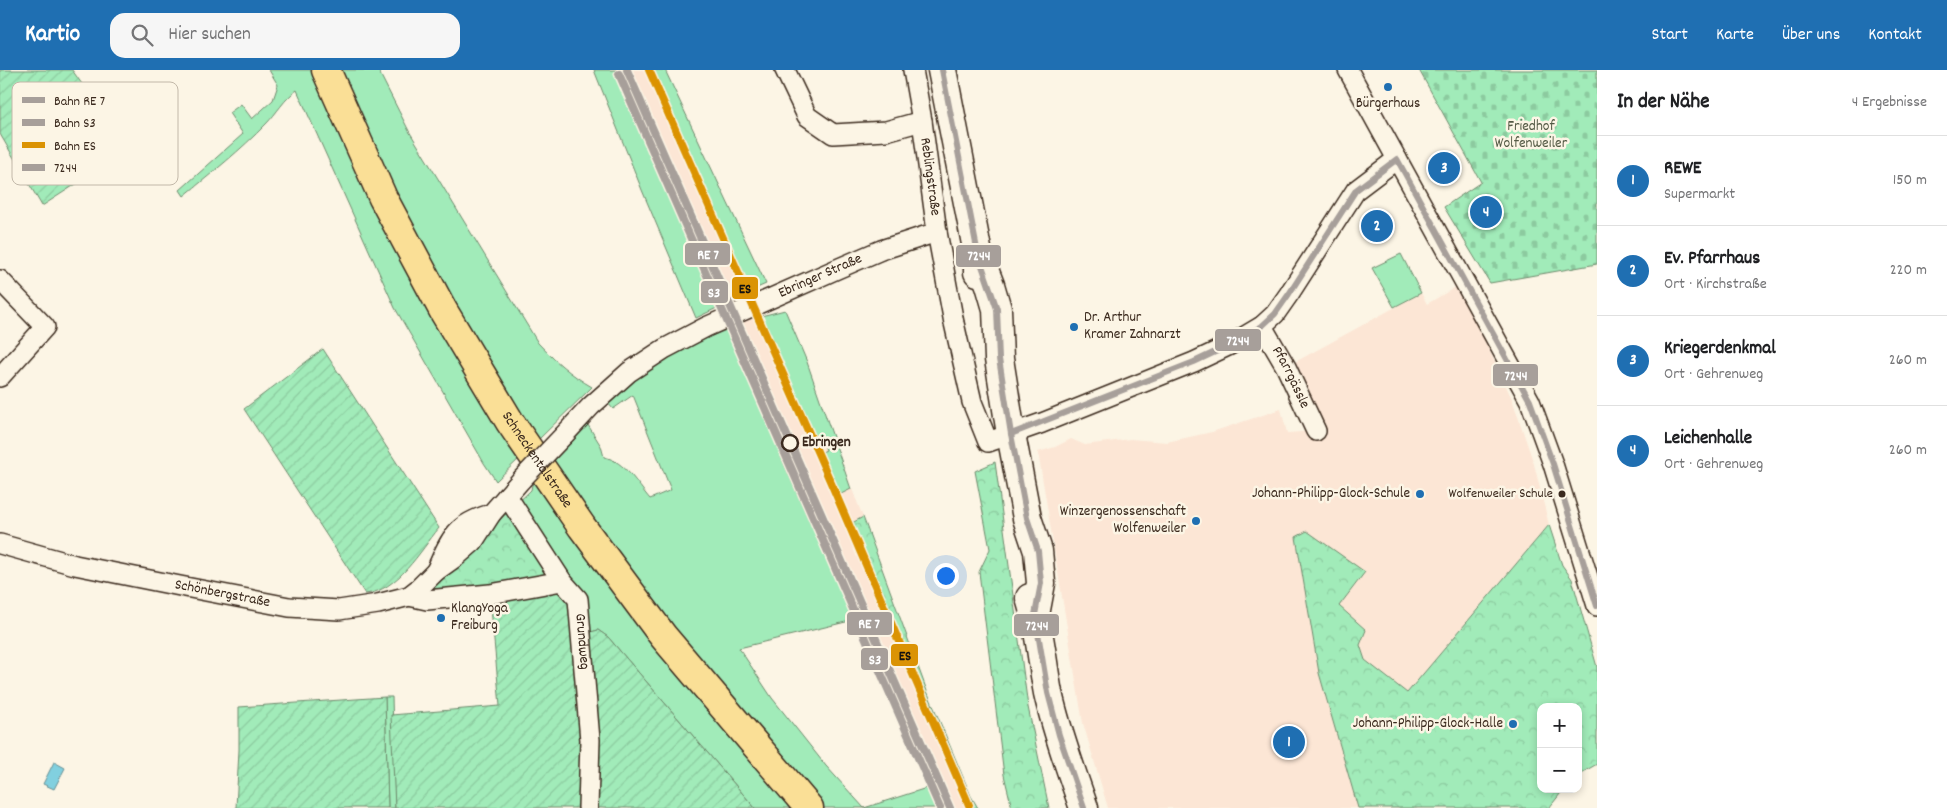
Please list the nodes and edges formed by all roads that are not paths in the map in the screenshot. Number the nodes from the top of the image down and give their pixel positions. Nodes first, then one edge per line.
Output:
1 (326, 70) edge
2 (785, 70) edge
3 (913, 70) edge
4 (942, 70) edge
5 (1348, 70) edge
6 (922, 121) junction
7 (1397, 159) junction
8 (937, 232) junction
9 (0, 280) edge
10 (1262, 326) junction
11 (0, 377) edge
12 (1316, 431) dead end
13 (1011, 434) junction
14 (522, 479) joint
15 (507, 496) junction
16 (0, 544) edge
17 (562, 581) junction
18 (409, 596) junction
19 (1597, 606) edge
20 (588, 808) edge
21 (809, 808) edge
22 (1084, 808) edge

1 - 21 main road, Schneckentalstraße
2 - 6 street, Reblingstraße
3 - 6 street, Reblingstraße
4 - 13 main road
5 - 7 street
6 - 8 street, Reblingstraße
7 - 10 street
7 - 19 street
8 - 13 street
8 - 14 street, Ebringer Straße, bridge
9 - 11 street
10 - 12 street, Pfarrgässle
10 - 13 street
13 - 22 main road
14 - 15 street, Schönbergstraße
15 - 17 street, Grundweg
15 - 18 street, Schönbergstraße
16 - 18 street, Schönbergstraße
17 - 18 street
17 - 20 street, Grundweg

